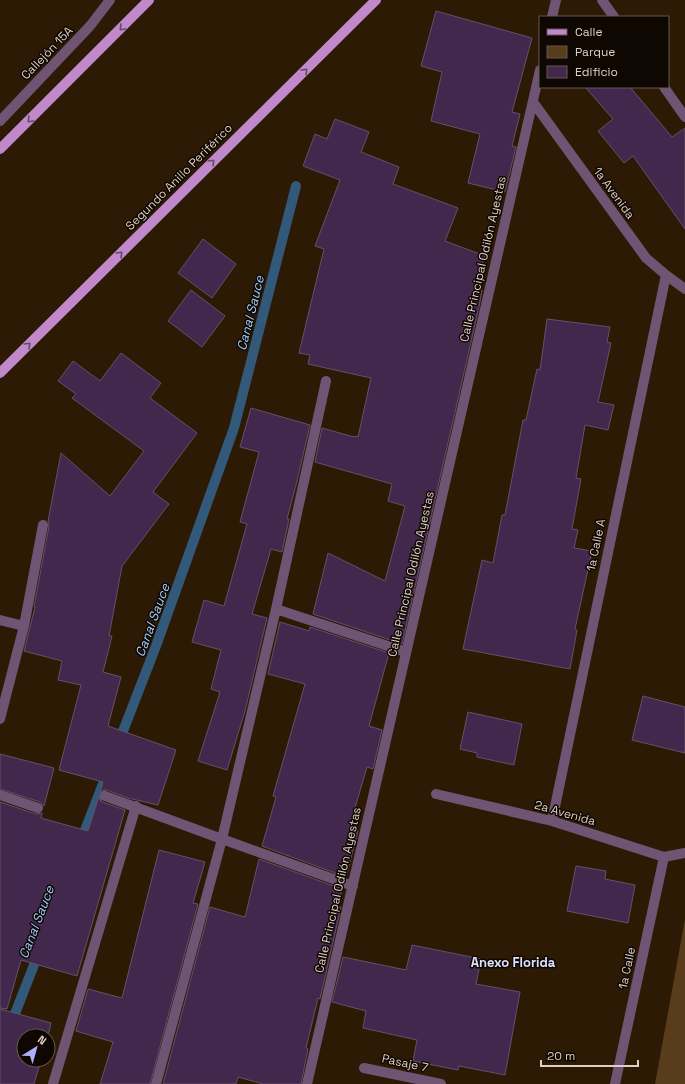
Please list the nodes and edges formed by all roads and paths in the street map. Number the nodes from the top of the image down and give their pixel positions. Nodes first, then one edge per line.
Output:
1 (110, 0) edge
2 (149, 0) edge
3 (376, 0) edge
4 (556, 0) edge
5 (602, 0) edge
6 (552, 16) edge
7 (613, 16) edge
8 (539, 75) edge
9 (665, 88) edge
10 (533, 102) junction
11 (685, 117) edge
12 (0, 121) edge
13 (0, 149) edge
14 (666, 276) junction
15 (685, 289) edge
16 (0, 373) edge
17 (326, 381) dead end
18 (43, 525) dead end
19 (276, 609) junction
20 (0, 620) edge
21 (24, 626) junction
22 (406, 652) junction
23 (0, 719) edge
24 (436, 794) dead end
25 (0, 795) edge
26 (106, 796) dead end
27 (136, 806) junction
28 (38, 808) dead end
29 (552, 821) junction
30 (222, 839) junction
31 (685, 854) edge
32 (664, 857) junction
33 (353, 886) junction
34 (364, 1068) dead end
35 (53, 1084) edge
36 (156, 1084) edge
37 (307, 1084) edge
38 (441, 1084) edge
39 (616, 1084) edge

1 - 12 street, Callejón 15A
2 -> 13 main road
16 -> 3 main road, Segundo Anillo Periférico
4 - 6 street
5 - 7 street
8 - 10 street, Calle Principal Odilón Ayestas
9 - 11 street
10 - 14 street, 1a Avenida
10 - 22 street, Calle Principal Odilón Ayestas
14 - 15 street, 1a Avenida
14 - 29 street, 1a Calle A
17 - 19 street
18 - 21 street
19 - 22 street
19 - 30 street
20 - 21 street
21 - 23 street
22 - 33 street, Calle Principal Odilón Ayestas
24 - 29 street, 2a Avenida
25 - 28 street
26 - 27 street
27 - 30 street
27 - 35 street
29 - 32 street, 2a Avenida
30 - 33 street
30 - 36 street
31 - 32 street, 2a Avenida
32 - 39 street, 1a Calle
33 - 37 street, Calle Principal Odilón Ayestas
34 - 38 street, Pasaje 7

